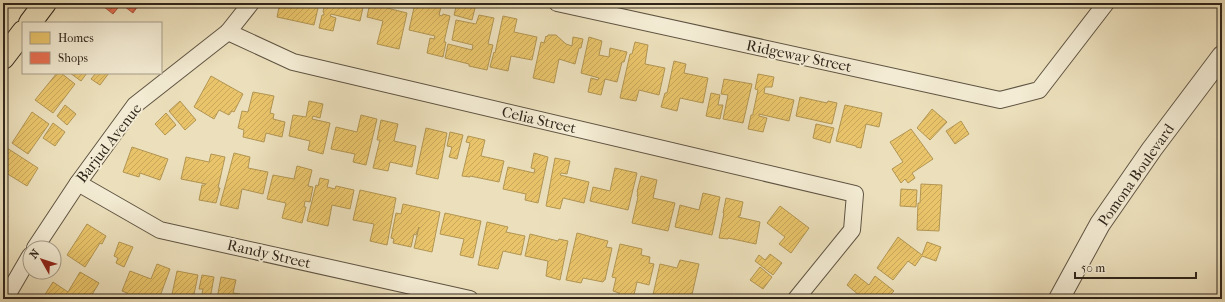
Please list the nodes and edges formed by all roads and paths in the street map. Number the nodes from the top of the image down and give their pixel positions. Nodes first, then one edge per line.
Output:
1 (45, 3) edge
2 (250, 3) edge
3 (557, 3) edge
4 (1106, 3) edge
5 (31, 22) edge
6 (228, 32) junction
7 (22, 33) edge
8 (1222, 56) edge
9 (3, 58) edge
10 (78, 183) junction
11 (40, 240) edge
12 (22, 270) edge
13 (5, 299) edge
14 (470, 299) edge
15 (796, 299) edge
16 (1059, 299) edge

1 - 5 main road
2 - 6 street, Barjud Avenue
3 - 4 street, Ridgeway Street
6 - 10 street, Barjud Avenue
6 - 15 street, Celia Street
7 - 9 main road
8 - 16 street, Pomona Boulevard
10 - 11 street, Barjud Avenue
10 - 14 street, Randy Street
12 - 13 street

